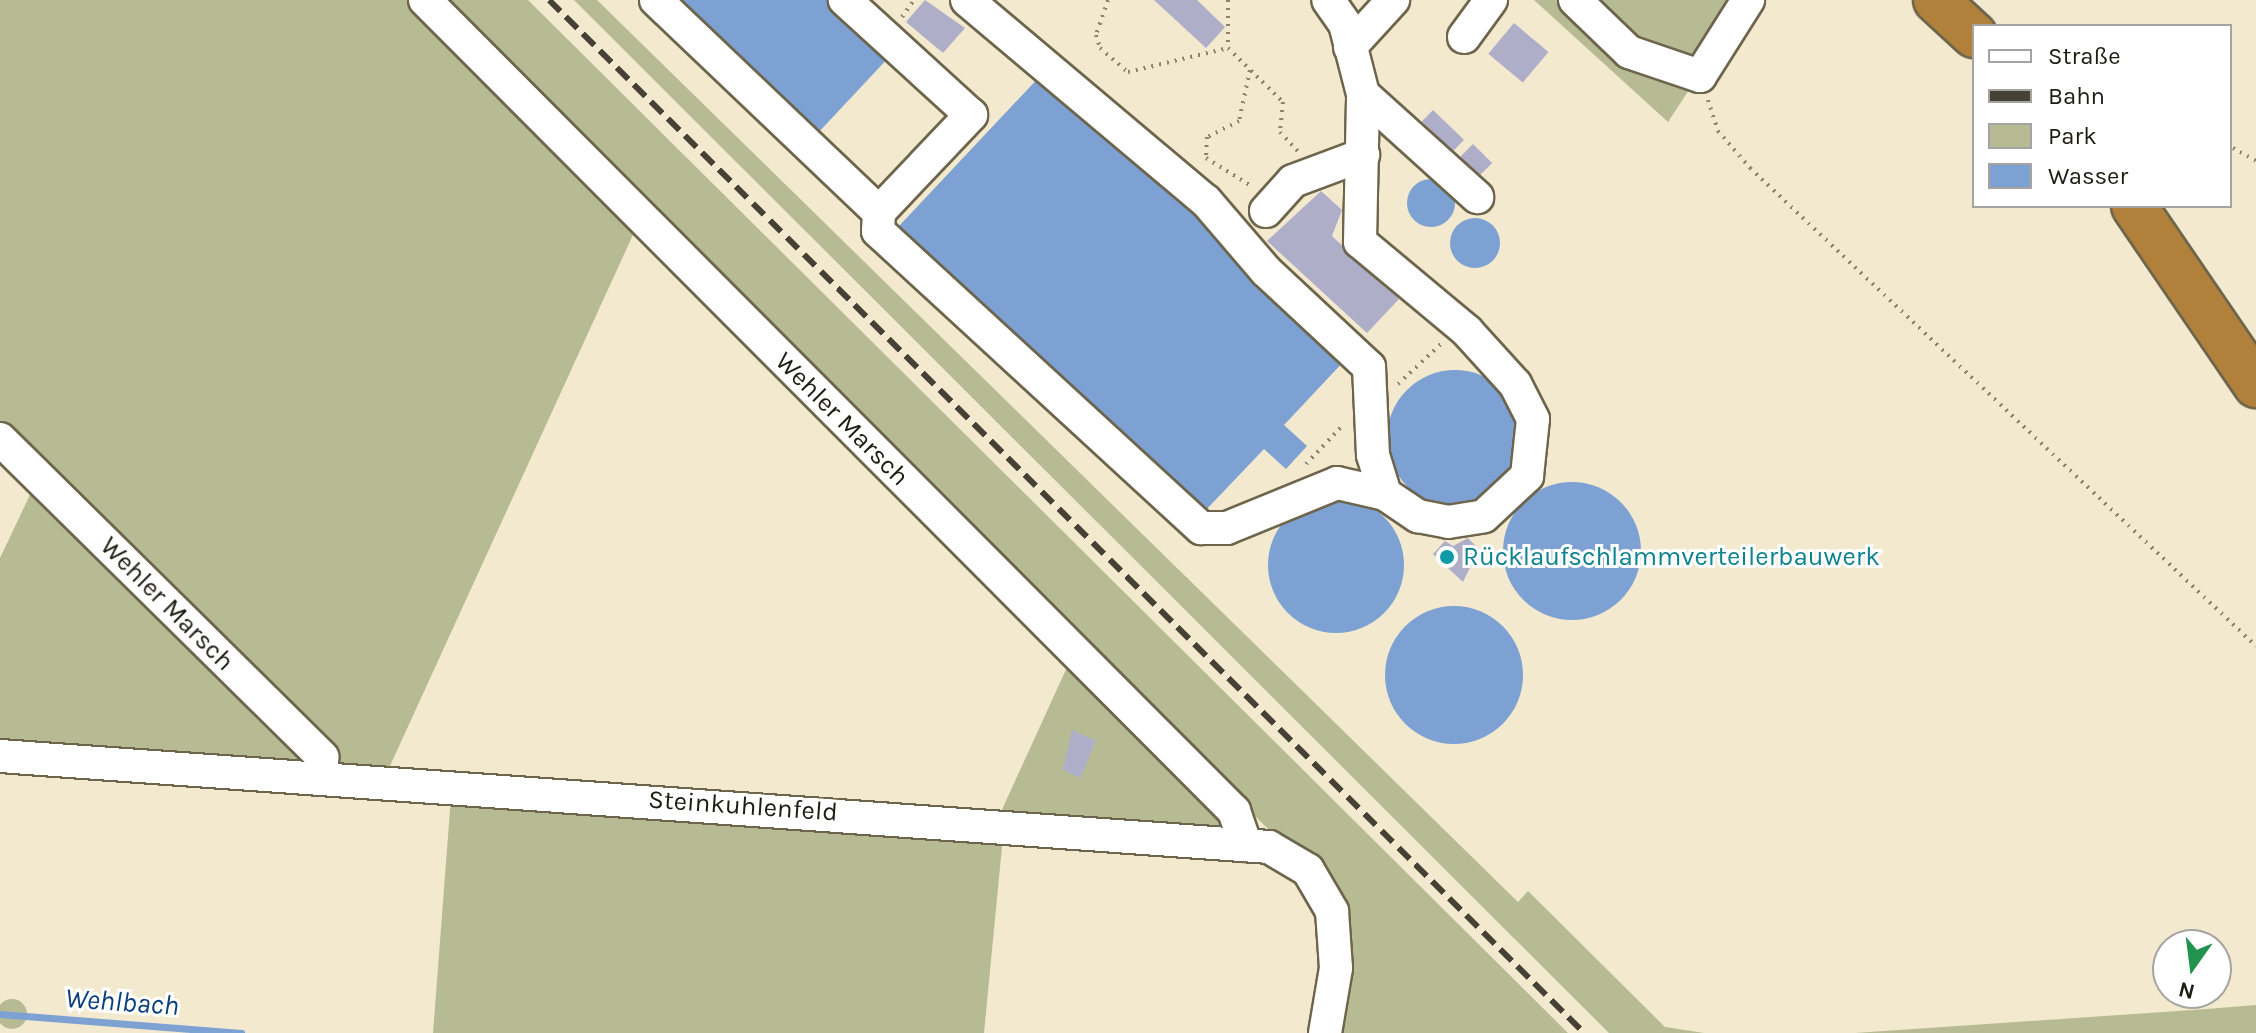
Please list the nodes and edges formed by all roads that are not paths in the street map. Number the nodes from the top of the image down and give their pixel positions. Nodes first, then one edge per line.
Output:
1 (425, 0) edge
2 (656, 0) edge
3 (845, 0) edge
4 (967, 0) edge
5 (1328, 0) edge
6 (1393, 0) edge
7 (1491, 0) edge
8 (1575, 0) edge
9 (1748, 0) edge
10 (1936, 0) edge
11 (1972, 33) edge
12 (1464, 37) dead end
13 (1350, 47) junction
14 (1363, 94) junction
15 (1363, 155) junction
16 (1477, 197) dead end
17 (1277, 199) road end
18 (2135, 208) edge
19 (879, 212) junction
20 (2256, 385) edge
21 (0, 439) edge
22 (1385, 494) junction
23 (0, 756) edge
24 (322, 774) junction
25 (1246, 845) junction
26 (1325, 1033) edge

1 - 25 street, Wehler Marsch
2 - 19 street
3 - 19 street
4 - 22 street
5 - 13 street
6 - 13 street
7 - 12 street
8 - 9 street
10 - 11 highway
13 - 14 street
14 - 15 street
14 - 16 street
15 - 17 street
15 - 22 street
18 - 20 highway
19 - 22 street
21 - 24 street, Wehler Marsch
23 - 24 street, Steinkuhlenfeld
24 - 25 street, Steinkuhlenfeld
25 - 26 street, Steinkuhlenfeld

